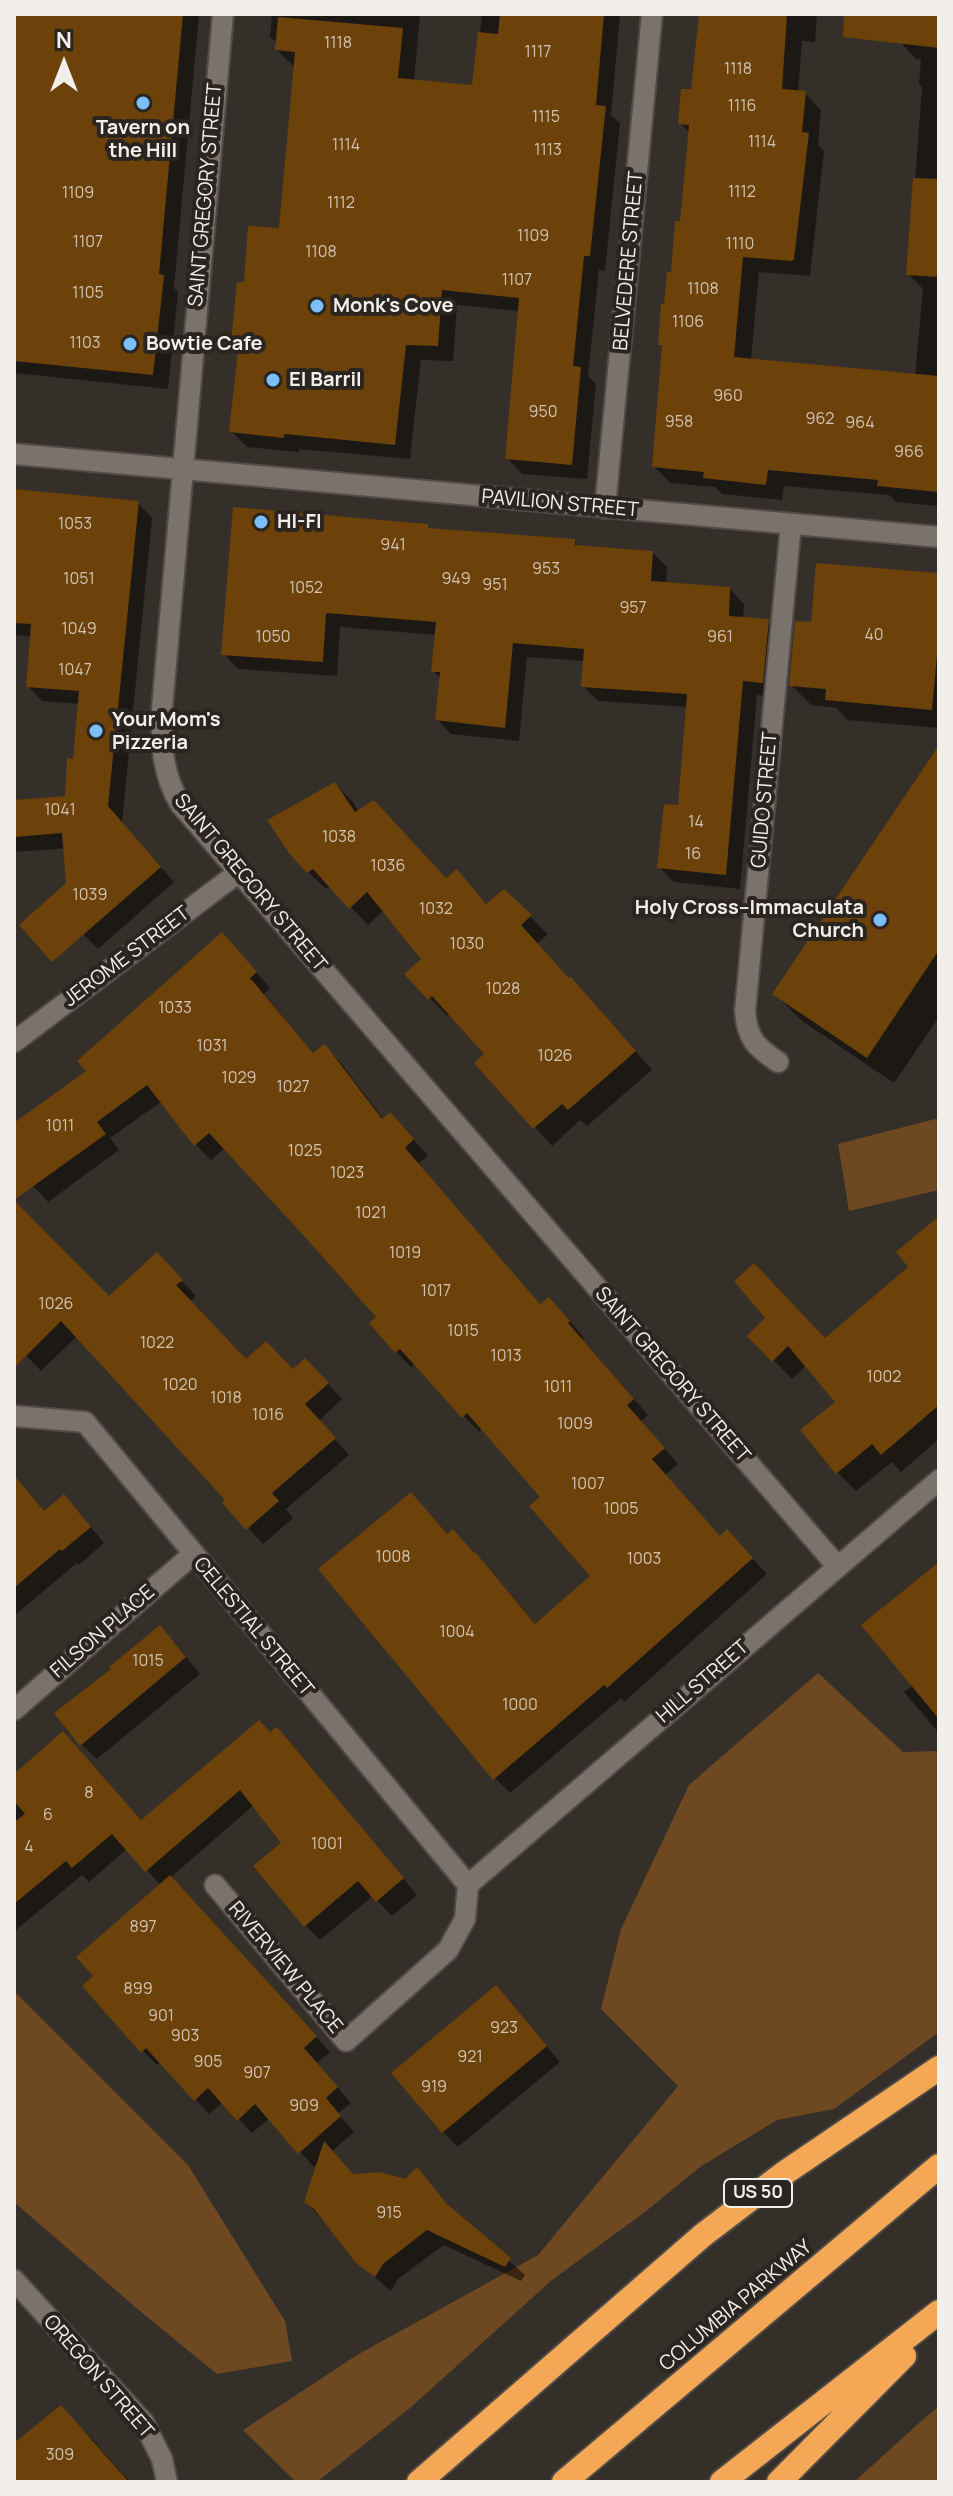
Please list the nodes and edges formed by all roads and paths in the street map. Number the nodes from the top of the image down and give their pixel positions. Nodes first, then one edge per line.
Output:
1 (223, 14) edge
2 (652, 14) edge
3 (14, 454) edge
4 (182, 469) junction
5 (605, 508) junction
6 (791, 524) junction
7 (939, 537) edge
8 (239, 872) junction
9 (14, 1042) edge
10 (778, 1062) dead end
11 (14, 1416) edge
12 (939, 1480) edge
13 (192, 1555) junction
14 (838, 1567) junction
15 (14, 1710) edge
16 (215, 1885) dead end
17 (468, 1885) junction
18 (939, 2068) edge
19 (939, 2166) edge
20 (14, 2280) edge
21 (939, 2312) edge
22 (939, 2321) edge
23 (167, 2482) edge
24 (419, 2482) edge
25 (564, 2482) edge
26 (722, 2482) edge
27 (779, 2482) edge

1 - 4 street, SAINT GREGORY STREET
2 - 5 street, BELVEDERE STREET
3 - 4 street, PAVILION STREET
4 - 5 street, PAVILION STREET
4 - 8 street, SAINT GREGORY STREET
5 - 6 street, PAVILION STREET
6 - 7 street, PAVILION STREET
6 - 10 street, GUIDO STREET
8 - 9 street, JEROME STREET
8 - 14 street, SAINT GREGORY STREET
11 - 13 street, CELESTIAL STREET
12 - 14 street, HILL STREET
13 - 15 street, FILSON PLACE
13 - 17 street, CELESTIAL STREET
14 - 17 street, HILL STREET
16 - 17 street, RIVERVIEW PLACE
18 - 24 highway, US 50
19 - 25 highway, COLUMBIA PARKWAY
20 - 23 street, OREGON STREET
21 - 26 highway
22 - 27 highway

